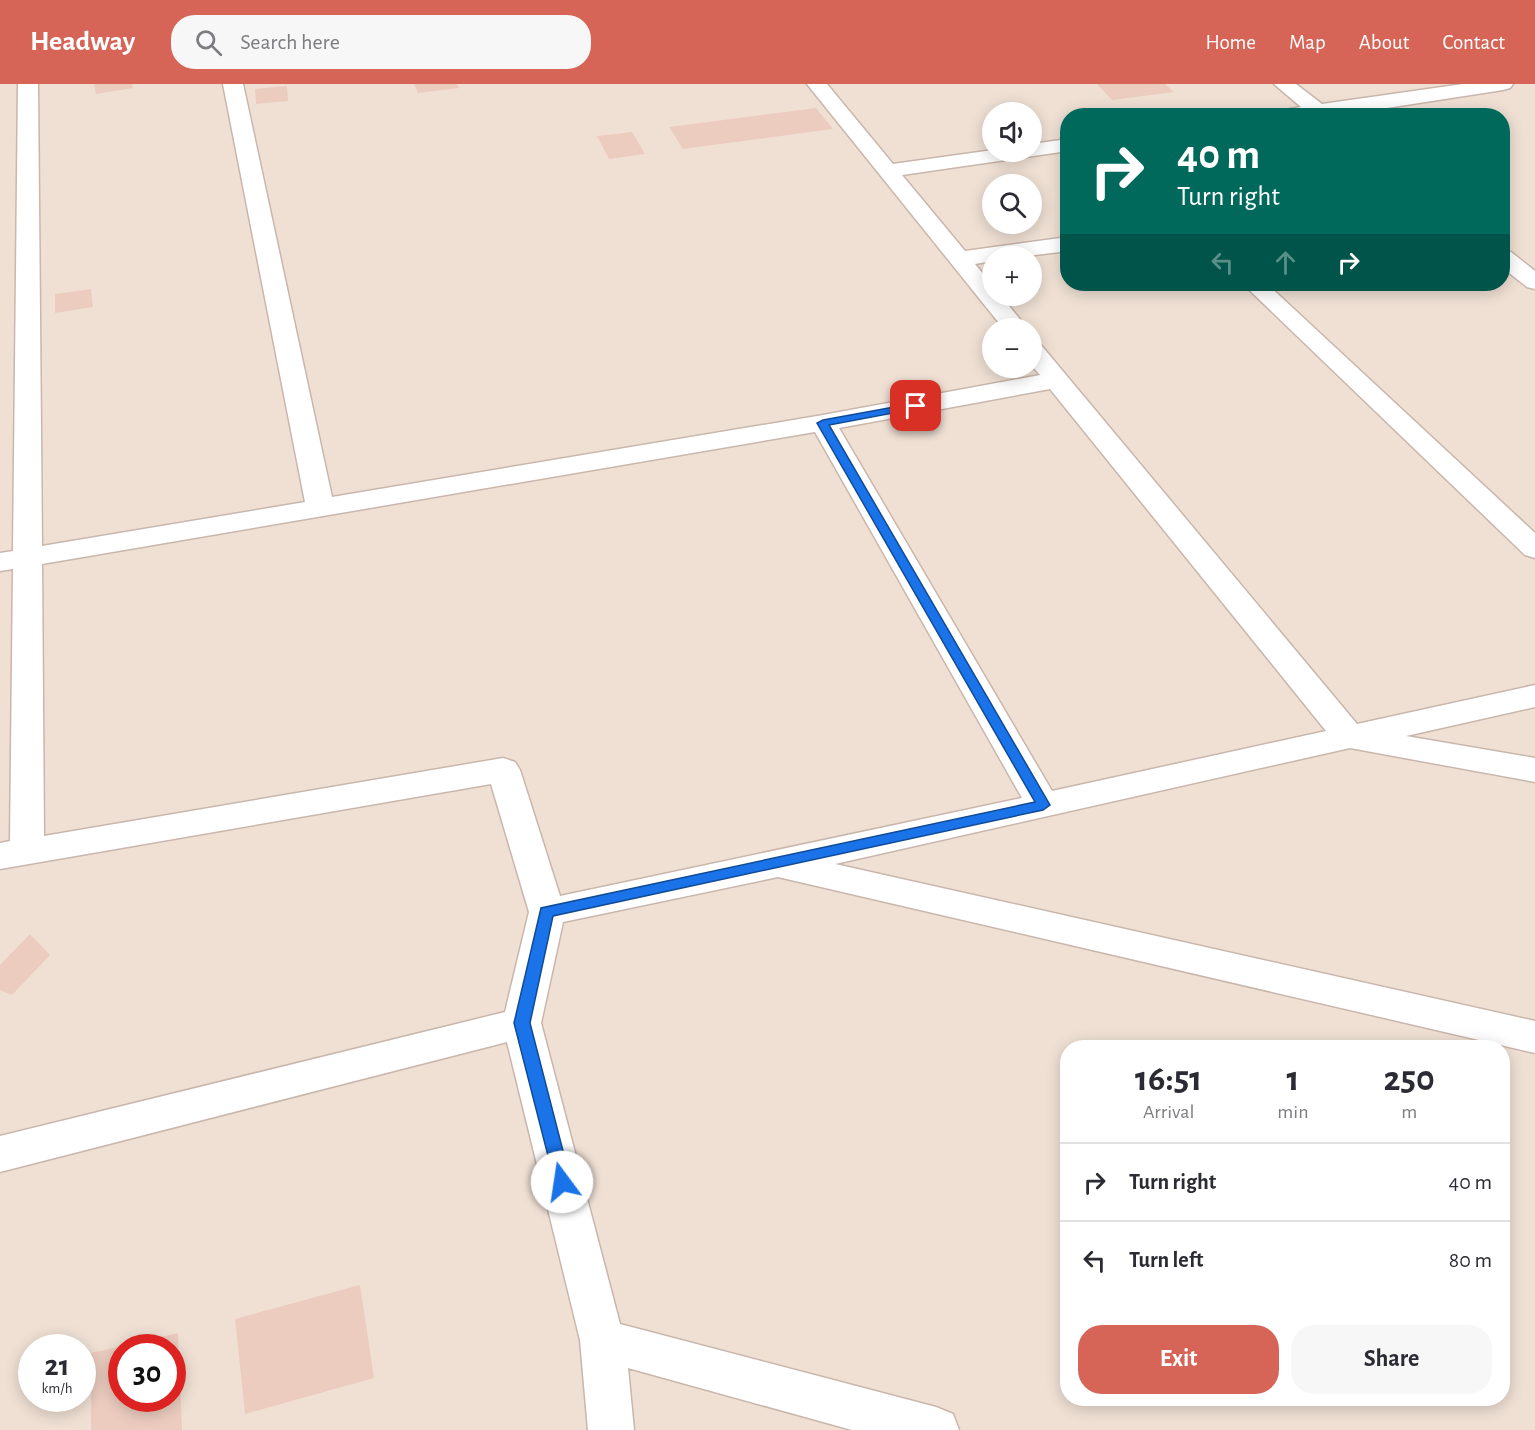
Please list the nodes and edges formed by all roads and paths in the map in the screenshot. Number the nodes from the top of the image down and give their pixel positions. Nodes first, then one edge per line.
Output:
1 (28, 84) edge
2 (233, 84) edge
3 (817, 84) edge
4 (1284, 84) edge
5 (1503, 84) edge
6 (1315, 108) edge
7 (1352, 108) edge
8 (1060, 146) edge
9 (1042, 149) edge
10 (982, 158) edge
11 (887, 171) junction
12 (1060, 245) edge
13 (960, 259) junction
14 (1510, 262) edge
15 (1535, 282) edge
16 (1261, 291) edge
17 (1007, 318) edge
18 (1042, 362) edge
19 (1056, 380) junction
20 (823, 423) junction
21 (320, 507) junction
22 (1535, 549) edge
23 (27, 558) junction
24 (0, 562) edge
25 (1535, 696) edge
26 (1350, 737) junction
27 (1535, 770) edge
28 (1043, 805) junction
29 (13, 853) edge
30 (777, 864) junction
31 (547, 912) junction
32 (522, 1023) junction
33 (1535, 1037) edge
34 (0, 1154) edge
35 (602, 1340) junction
36 (611, 1430) edge
37 (936, 1430) edge

1 - 23 street
2 - 21 street
3 - 11 street
4 - 6 street
5 - 7 street
8 - 9 street
10 - 11 street
11 - 13 street
12 - 13 street
13 - 17 street
14 - 15 street
16 - 22 street
18 - 19 street
19 - 20 street
19 - 26 street
20 - 21 street
20 - 28 street
21 - 23 street
23 - 24 street
23 - 29 street
25 - 26 street
26 - 27 street
26 - 28 street
28 - 30 street
29 - 31 street
30 - 31 street
30 - 33 street
31 - 32 street
32 - 34 street
32 - 35 street
35 - 36 street
35 - 37 street

